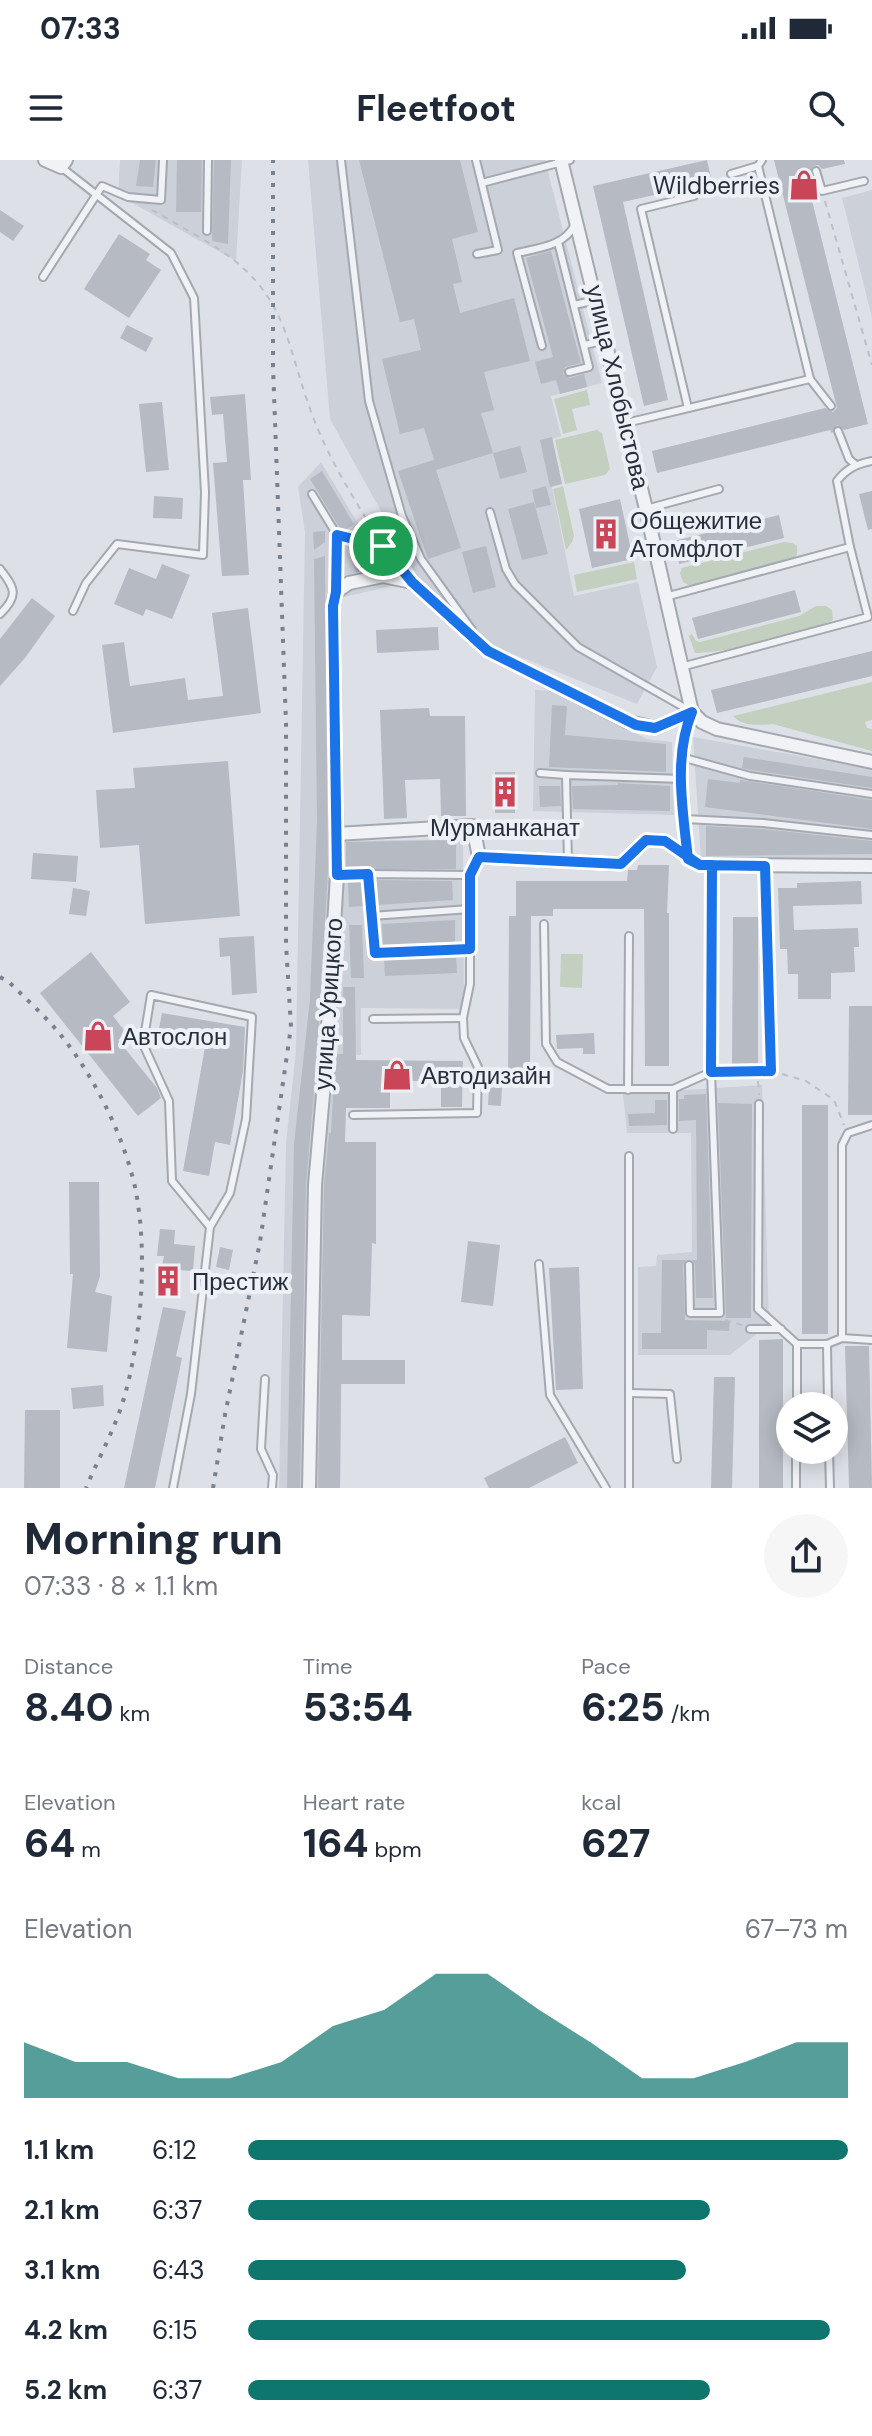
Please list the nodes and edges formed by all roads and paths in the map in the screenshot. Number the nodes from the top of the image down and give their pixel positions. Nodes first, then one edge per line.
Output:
1 (45, 160) edge
2 (163, 160) edge
3 (208, 160) edge
4 (341, 160) edge
5 (476, 160) edge
6 (564, 161) edge
7 (64, 163) edge
8 (760, 163) edge
9 (816, 171) dead end
10 (731, 174) dead end
11 (864, 181) dead end
12 (482, 183) junction
13 (822, 191) junction
14 (95, 194) junction
15 (694, 196) dead end
16 (128, 197) junction
17 (578, 220) junction
18 (207, 231) dead end
19 (558, 242) junction
20 (477, 254) dead end
21 (43, 277) dead end
22 (597, 300) junction
23 (574, 305) junction
24 (606, 340) junction
25 (585, 345) junction
26 (542, 346) dead end
27 (872, 365) edge
28 (569, 372) dead end
29 (810, 379) junction
30 (831, 406) dead end
31 (688, 408) junction
32 (626, 423) junction
33 (838, 431) dead end
34 (872, 461) edge
35 (856, 465) junction
36 (719, 489) dead end
37 (312, 494) dead end
38 (646, 509) junction
39 (490, 512) dead end
40 (337, 535) junction
41 (383, 546) junction
42 (850, 547) junction
43 (0, 569) edge
44 (412, 582) junction
45 (336, 592) junction
46 (665, 597) junction
47 (73, 611) dead end
48 (0, 614) edge
49 (870, 618) edge
50 (488, 651) junction
51 (681, 667) junction
52 (692, 712) junction
53 (681, 757) junction
54 (872, 762) edge
55 (540, 773) dead end
56 (566, 775) junction
57 (683, 779) junction
58 (872, 794) edge
59 (685, 819) junction
60 (336, 834) junction
61 (872, 835) edge
62 (479, 857) junction
63 (688, 859) junction
64 (568, 862) junction
65 (712, 865) junction
66 (765, 866) junction
67 (872, 866) edge
68 (368, 874) junction
69 (337, 875) junction
70 (470, 875) junction
71 (470, 909) junction
72 (371, 916) junction
73 (544, 924) dead end
74 (629, 936) dead end
75 (470, 949) junction
76 (463, 1018) junction
77 (373, 1019) dead end
78 (771, 1071) junction
79 (711, 1072) junction
80 (758, 1072) junction
81 (673, 1089) junction
82 (628, 1090) junction
83 (759, 1104) joint
84 (353, 1115) dead end
85 (872, 1125) edge
86 (673, 1129) dead end
87 (848, 1133) junction
88 (629, 1156) dead end
89 (210, 1227) junction
90 (539, 1264) dead end
91 (689, 1265) dead end
92 (720, 1313) junction
93 (750, 1329) joint
94 (781, 1329) junction
95 (842, 1338) junction
96 (872, 1340) edge
97 (797, 1344) junction
98 (827, 1344) junction
99 (265, 1379) dead end
100 (797, 1392) edge
101 (828, 1392) edge
102 (629, 1393) junction
103 (677, 1459) dead end
104 (796, 1464) edge
105 (829, 1464) edge
106 (173, 1488) edge
107 (272, 1488) edge
108 (309, 1488) edge
109 (606, 1488) edge
110 (629, 1488) edge
111 (796, 1488) edge
112 (830, 1488) edge

1 - 7 street
2 - 16 lane
3 - 18 lane
4 - 50 lane
5 - 12 lane
6 - 12 lane
6 - 17 street, улица Хлобыстова
7 - 14 lane
8 - 10 lane
8 - 29 lane
9 - 13 lane
11 - 13 lane
12 - 20 lane
13 - 27 path
14 - 16 lane
14 - 21 lane
14 - 47 lane
15 - 31 lane
16 - 41 path
17 - 19 lane
17 - 22 street, улица Хлобыстова
19 - 23 lane
19 - 26 lane
22 - 23 lane
22 - 24 street, улица Хлобыстова
23 - 25 lane
24 - 25 lane
24 - 32 street, улица Хлобыстова
25 - 28 lane
29 - 30 lane
29 - 31 lane
31 - 32 lane
32 - 38 street, улица Хлобыстова
33 - 35 lane
34 - 35 lane
35 - 42 lane
36 - 38 lane
37 - 40 lane
38 - 46 street, улица Хлобыстова
39 - 52 lane
40 - 41 path
40 - 45 lane
41 - 44 path
42 - 46 lane
42 - 49 lane
43 - 48 lane
44 - 45 street
44 - 50 street
45 - 60 street, улица Урицкого
46 - 51 street, улица Хлобыстова
49 - 51 lane
50 - 52 street
51 - 52 street, улица Хлобыстова
52 - 53 lane
52 - 54 street
53 - 57 lane
53 - 58 lane
55 - 56 lane
56 - 57 lane
56 - 64 lane
57 - 59 lane
59 - 61 lane
59 - 63 lane
60 - 62 street
60 - 69 street, улица Урицкого
62 - 64 street
62 - 70 lane
63 - 64 street
63 - 65 street
65 - 66 street
65 - 79 lane
66 - 67 street
66 - 78 lane
68 - 69 lane
68 - 70 lane
68 - 72 lane
69 - 108 street, улица Урицкого
70 - 71 lane
71 - 72 lane
71 - 75 lane
72 - 75 lane
73 - 82 lane
74 - 82 lane
75 - 76 lane
76 - 77 lane
76 - 84 lane
78 - 80 lane
78 - 87 path
79 - 80 lane
79 - 81 lane
79 - 92 lane
80 - 83 path
81 - 82 lane
81 - 86 lane
83 - 94 lane
85 - 87 lane
87 - 95 lane
88 - 102 lane
89 - 89 lane
89 - 106 lane
90 - 109 lane
91 - 92 lane
92 - 93 path
93 - 94 lane
94 - 97 lane
95 - 96 lane
95 - 98 lane
97 - 98 lane
97 - 100 lane
98 - 101 lane
99 - 107 lane
102 - 103 lane
102 - 110 lane
104 - 111 lane
105 - 112 lane

